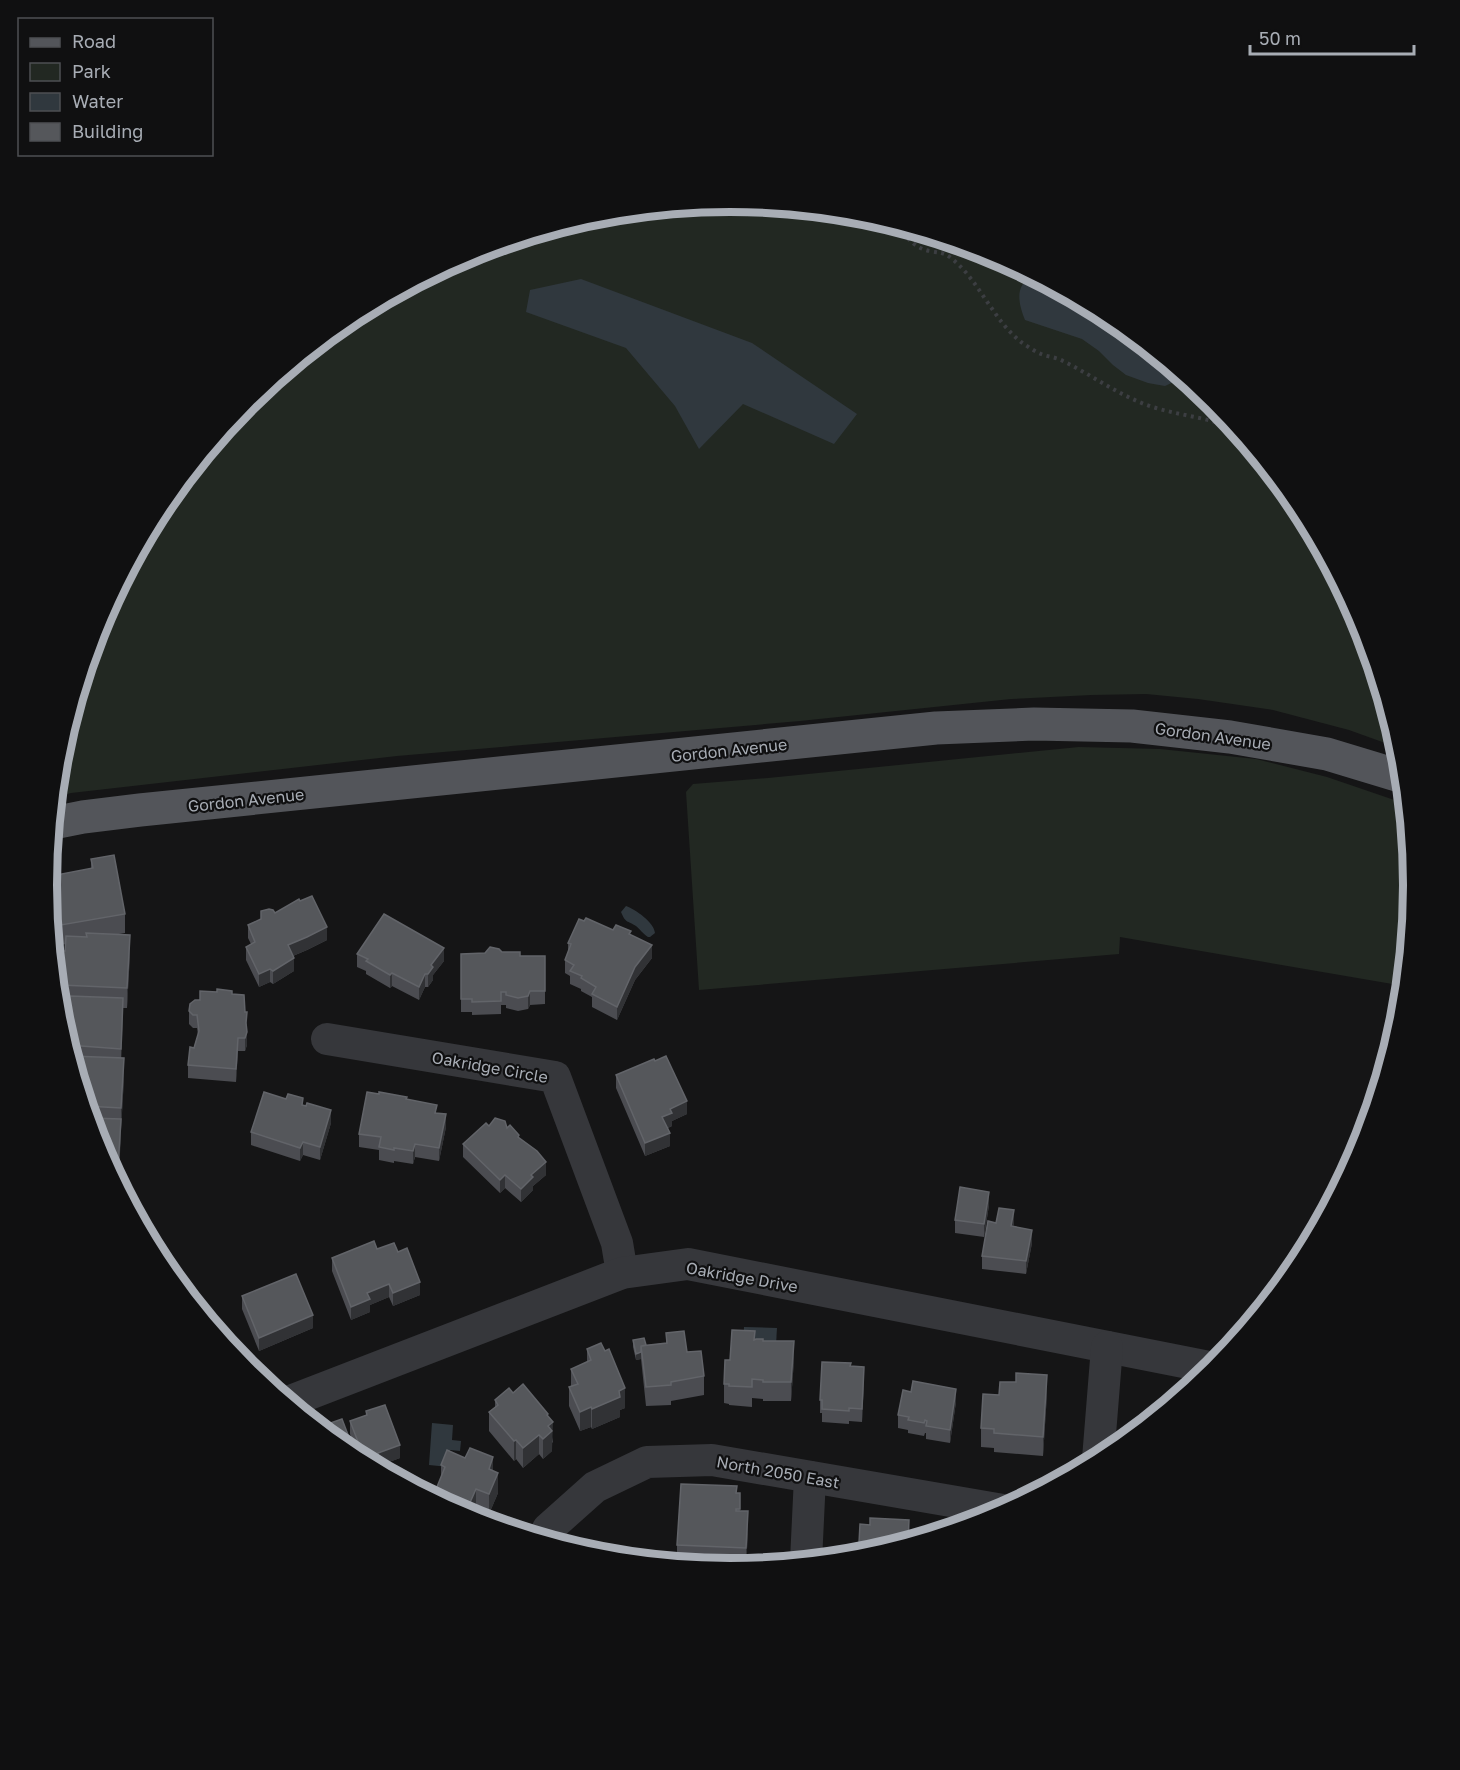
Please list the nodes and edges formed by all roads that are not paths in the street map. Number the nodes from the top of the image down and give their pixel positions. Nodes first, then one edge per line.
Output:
1 (1393, 774) edge
2 (60, 822) edge
3 (327, 1039) dead end
4 (622, 1274) junction
5 (1107, 1347) junction
6 (1201, 1365) edge
7 (296, 1399) edge
8 (1099, 1448) edge
9 (810, 1477) junction
10 (987, 1507) edge
11 (546, 1532) edge
12 (806, 1553) edge

1 - 2 main road, Gordon Avenue
3 - 4 street, Oakridge Circle
4 - 5 street, Oakridge Drive
4 - 7 street, Oakridge Drive
5 - 6 street, Oakridge Drive
5 - 8 street
9 - 10 street, North 2050 East
9 - 11 street, North 2050 East
9 - 12 street

